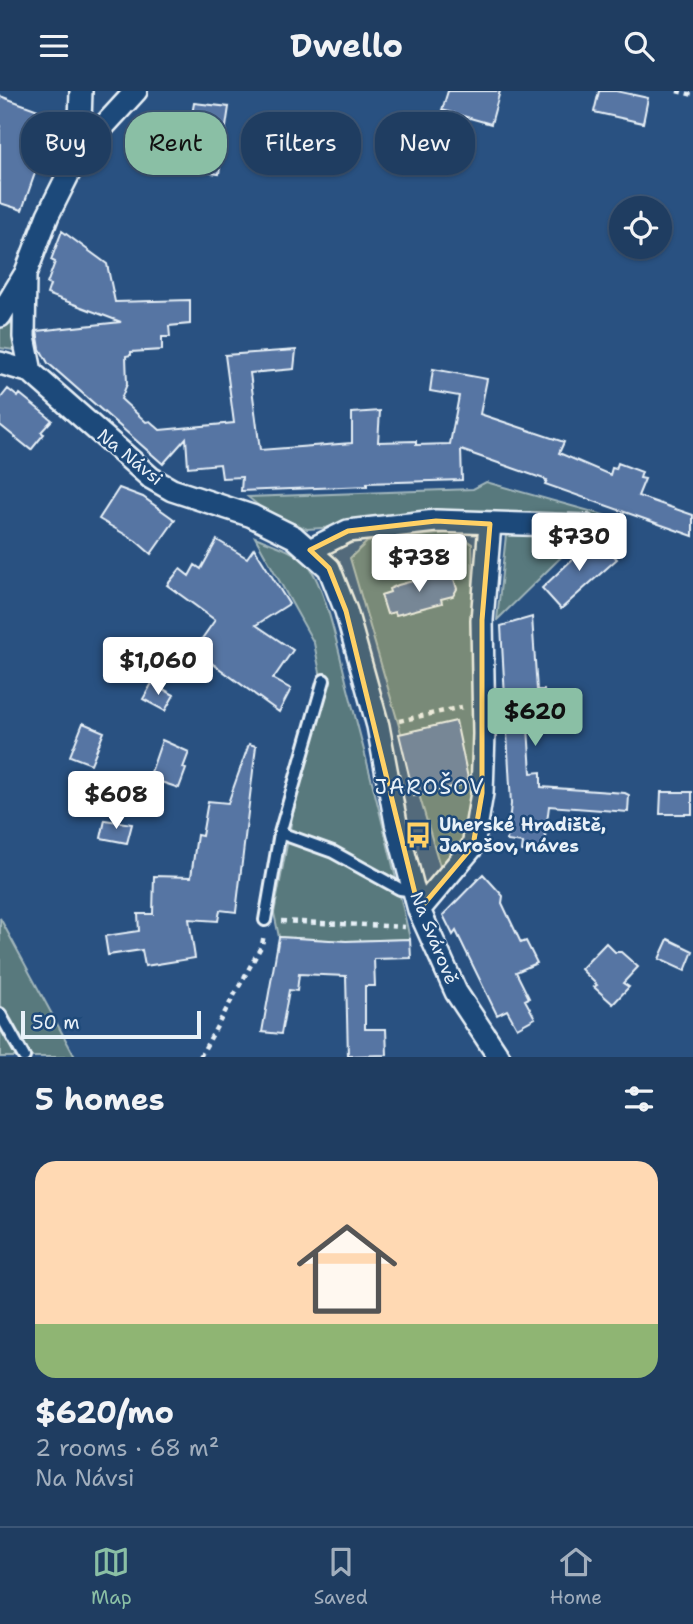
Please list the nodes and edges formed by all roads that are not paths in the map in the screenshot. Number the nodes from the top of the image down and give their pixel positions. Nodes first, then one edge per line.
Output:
1 (80, 91) edge
2 (136, 91) edge
3 (80, 112) edge
4 (111, 118) edge
5 (68, 175) edge
6 (24, 275) junction
7 (0, 316) edge
8 (0, 363) edge
9 (31, 372) junction
10 (490, 524) junction
11 (586, 526) dead end
12 (310, 550) junction
13 (324, 680) dead end
14 (378, 726) joint
15 (280, 833) junction
16 (414, 909) junction
17 (265, 920) road end
18 (0, 1014) edge
19 (24, 1057) edge
20 (499, 1057) edge

1 - 3 street
2 - 4 street
5 - 6 street
6 - 7 street
6 - 9 street
8 - 9 street, Na Návsi
9 - 12 street, Na Návsi
10 - 11 street
10 - 12 street
10 - 16 street
12 - 14 street, Na Návsi
13 - 15 lane
14 - 16 street, Na Svárově
15 - 16 lane
15 - 17 lane
16 - 20 street, Na Svárově
18 - 19 lane

